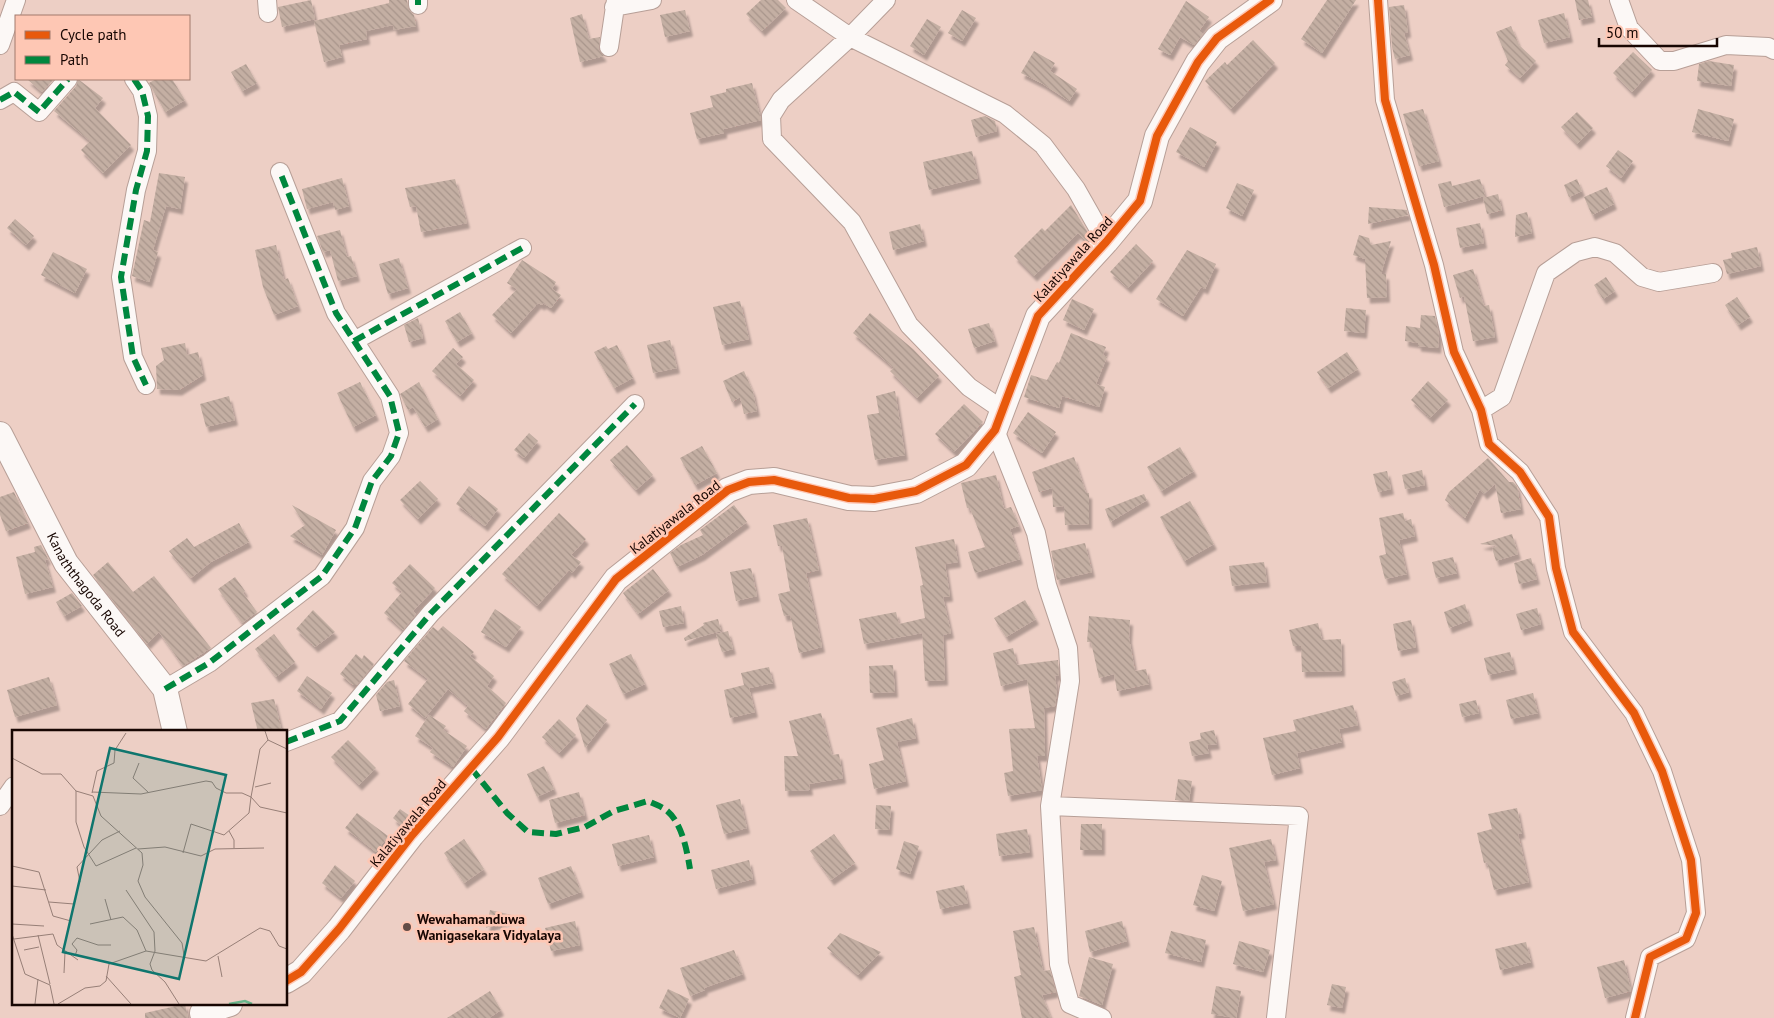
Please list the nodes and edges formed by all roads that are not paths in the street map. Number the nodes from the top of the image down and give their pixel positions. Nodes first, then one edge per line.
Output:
1 (16, 0) edge
2 (652, 0) edge
3 (796, 0) edge
4 (886, 0) edge
5 (1270, 0) edge
6 (1378, 0) edge
7 (1619, 0) edge
8 (615, 4) edge
9 (3, 23) edge
10 (850, 37) junction
11 (0, 45) edge
12 (609, 47) dead end
13 (1774, 50) edge
14 (67, 80) edge
15 (135, 80) edge
16 (0, 100) edge
17 (280, 172) dead end
18 (1106, 242) junction
19 (522, 248) dead end
20 (1713, 273) dead end
21 (354, 340) junction
22 (146, 385) dead end
23 (635, 404) dead end
24 (1482, 410) junction
25 (999, 421) junction
26 (0, 434) edge
27 (165, 689) junction
28 (175, 730) edge
29 (288, 741) edge
30 (12, 789) edge
31 (0, 806) edge
32 (1050, 806) junction
33 (288, 981) edge
34 (223, 1006) edge
35 (202, 1012) edge
36 (1102, 1018) edge
37 (1276, 1018) edge
38 (1635, 1018) edge

1 - 9 street
2 - 8 street
3 - 10 street
4 - 10 street
5 - 18 street, Kalatiyawala Road
6 - 24 street
7 - 13 street
8 - 12 street
9 - 11 street
10 - 18 street
10 - 25 street
14 - 16 street
15 - 22 street
17 - 21 street
18 - 25 street, Kalatiyawala Road
19 - 21 street
20 - 24 street
21 - 27 street
23 - 29 street
24 - 38 street
25 - 32 street
25 - 33 street, Kalatiyawala Road
26 - 27 street, Kanaththagoda Road
27 - 28 street, Kanaththagoda Road
30 - 31 street
32 - 36 street
32 - 37 street
34 - 35 street

